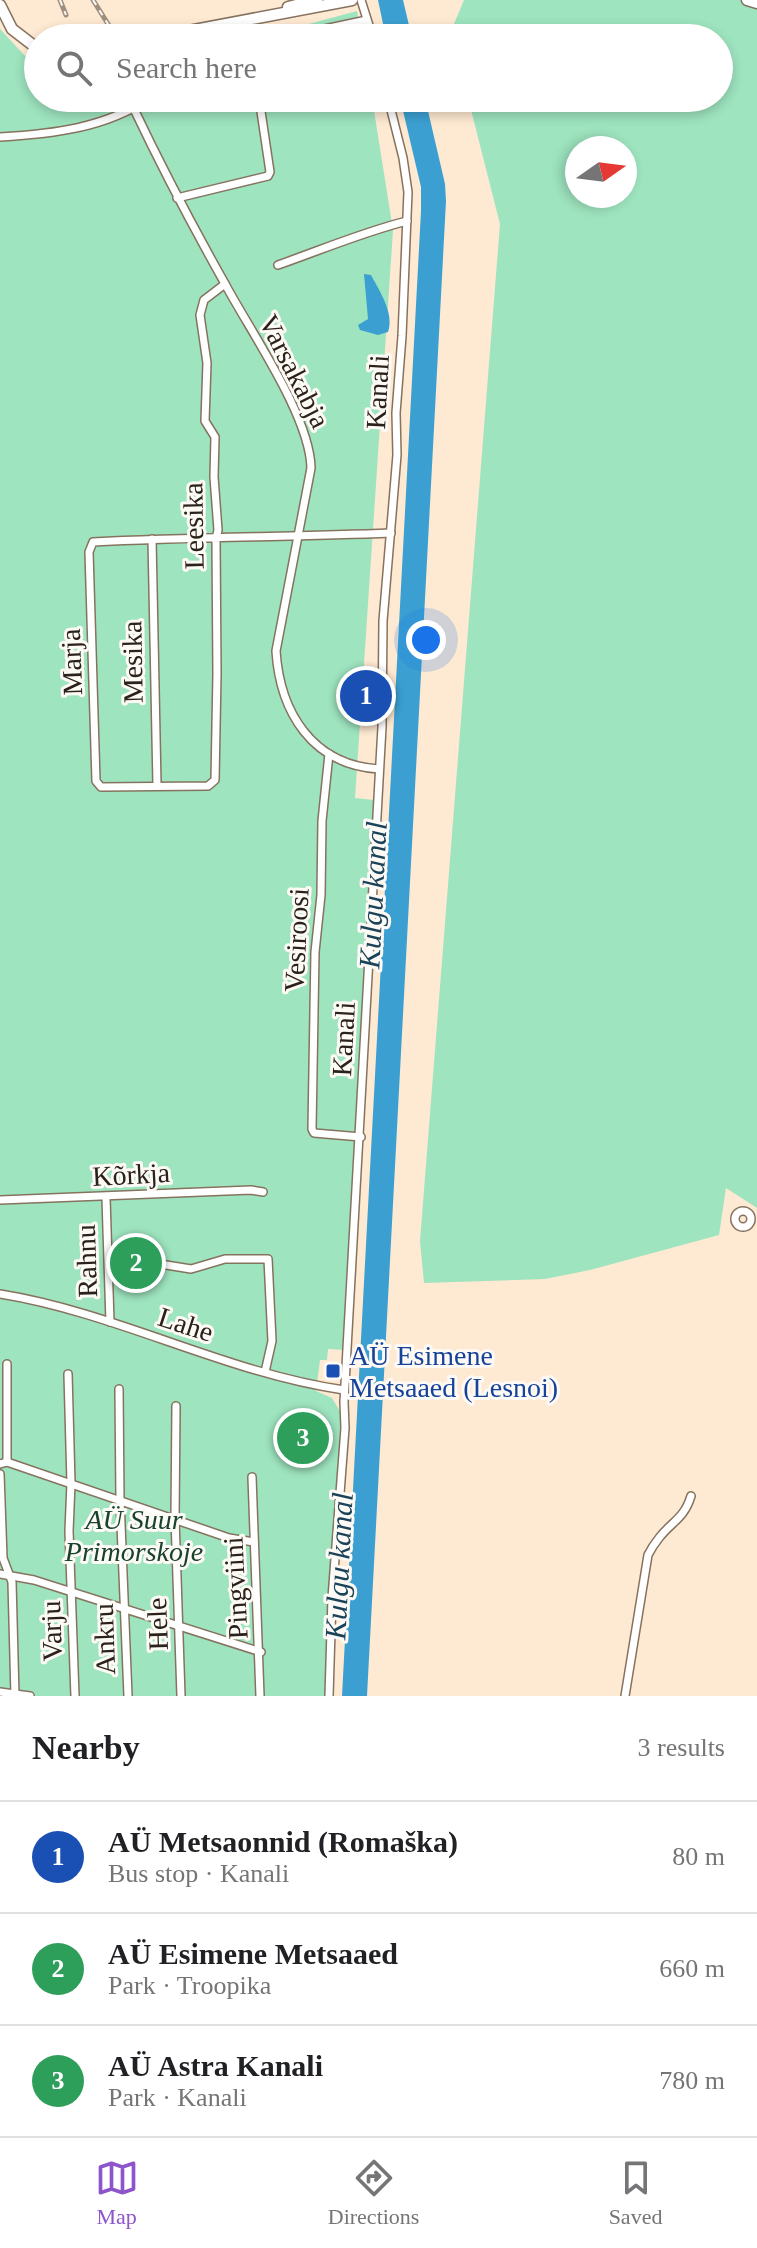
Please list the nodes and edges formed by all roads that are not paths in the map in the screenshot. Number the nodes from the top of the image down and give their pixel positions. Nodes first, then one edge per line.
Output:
1 (317, 0) edge
2 (352, 0) edge
3 (361, 0) edge
4 (747, 0) edge
5 (757, 3) edge
6 (0, 5) edge
7 (264, 15) junction
8 (367, 20) junction
9 (235, 24) edge
10 (348, 24) edge
11 (368, 24) edge
12 (24, 38) edge
13 (126, 112) edge
14 (135, 112) edge
15 (261, 112) edge
16 (392, 112) edge
17 (0, 137) edge
18 (177, 198) junction
19 (407, 221) junction
20 (278, 265) dead end
21 (225, 284) junction
22 (391, 533) junction
23 (298, 537) junction
24 (152, 539) junction
25 (216, 539) junction
26 (329, 754) junction
27 (379, 769) junction
28 (157, 785) junction
29 (361, 1137) junction
30 (263, 1192) dead end
31 (106, 1198) junction
32 (0, 1200) edge
33 (109, 1259) junction
34 (0, 1294) edge
35 (110, 1322) junction
36 (7, 1364) dead end
37 (265, 1372) junction
38 (68, 1374) dead end
39 (119, 1389) dead end
40 (344, 1390) junction
41 (176, 1406) dead end
42 (2, 1462) edge
43 (0, 1474) edge
44 (252, 1477) dead end
45 (71, 1483) junction
46 (691, 1496) dead end
47 (120, 1500) junction
48 (175, 1518) junction
49 (254, 1542) junction
50 (0, 1574) edge
51 (11, 1577) junction
52 (73, 1594) junction
53 (125, 1610) junction
54 (180, 1628) junction
55 (261, 1652) junction
56 (0, 1692) edge
57 (15, 1695) edge
58 (30, 1696) edge
59 (75, 1696) edge
60 (128, 1696) edge
61 (181, 1696) edge
62 (260, 1696) edge
63 (329, 1696) edge
64 (625, 1696) edge

1 - 7 street
2 - 7 street
3 - 8 street
4 - 5 street
6 - 12 street
7 - 9 street
8 - 10 street
8 - 11 street
13 - 17 street
14 - 18 street, Varsakabja
15 - 18 street
16 - 19 street, Kanali
18 - 21 street, Varsakabja
19 - 20 street
19 - 22 street, Kanali
21 - 23 street, Varsakabja
21 - 25 street, Leesika
22 - 23 street
22 - 27 street, Kanali
23 - 25 street
23 - 26 street, Varsakabja
24 - 25 street
24 - 28 street, Mesika
24 - 28 street, Marja
25 - 28 street, Leesika
26 - 27 street
26 - 29 street, Vesiroosi
27 - 29 street, Kanali
29 - 40 street, Kanali
30 - 31 street, Kõrkja
31 - 32 street, Kõrkja
31 - 33 street, Rahnu
33 - 35 street, Rahnu
33 - 37 street
34 - 35 street, Lahe
35 - 37 street, Lahe
36 - 42 street
37 - 40 street, Lahe
38 - 45 street, Varju
39 - 47 street, Ankru
40 - 63 street, Kanali
41 - 48 street, Hele
42 - 45 street
43 - 51 street
44 - 49 street, Pingviini
45 - 47 street
45 - 52 street, Varju
46 - 64 street
47 - 48 street
47 - 53 street, Ankru
48 - 49 street
48 - 54 street, Hele
49 - 55 street, Pingviini
50 - 51 street
51 - 52 street
51 - 57 street
52 - 53 street
52 - 59 street, Varju
53 - 54 street
53 - 60 street, Ankru
54 - 55 street
54 - 61 street, Hele
55 - 62 street, Pingviini
56 - 57 street
57 - 58 street

